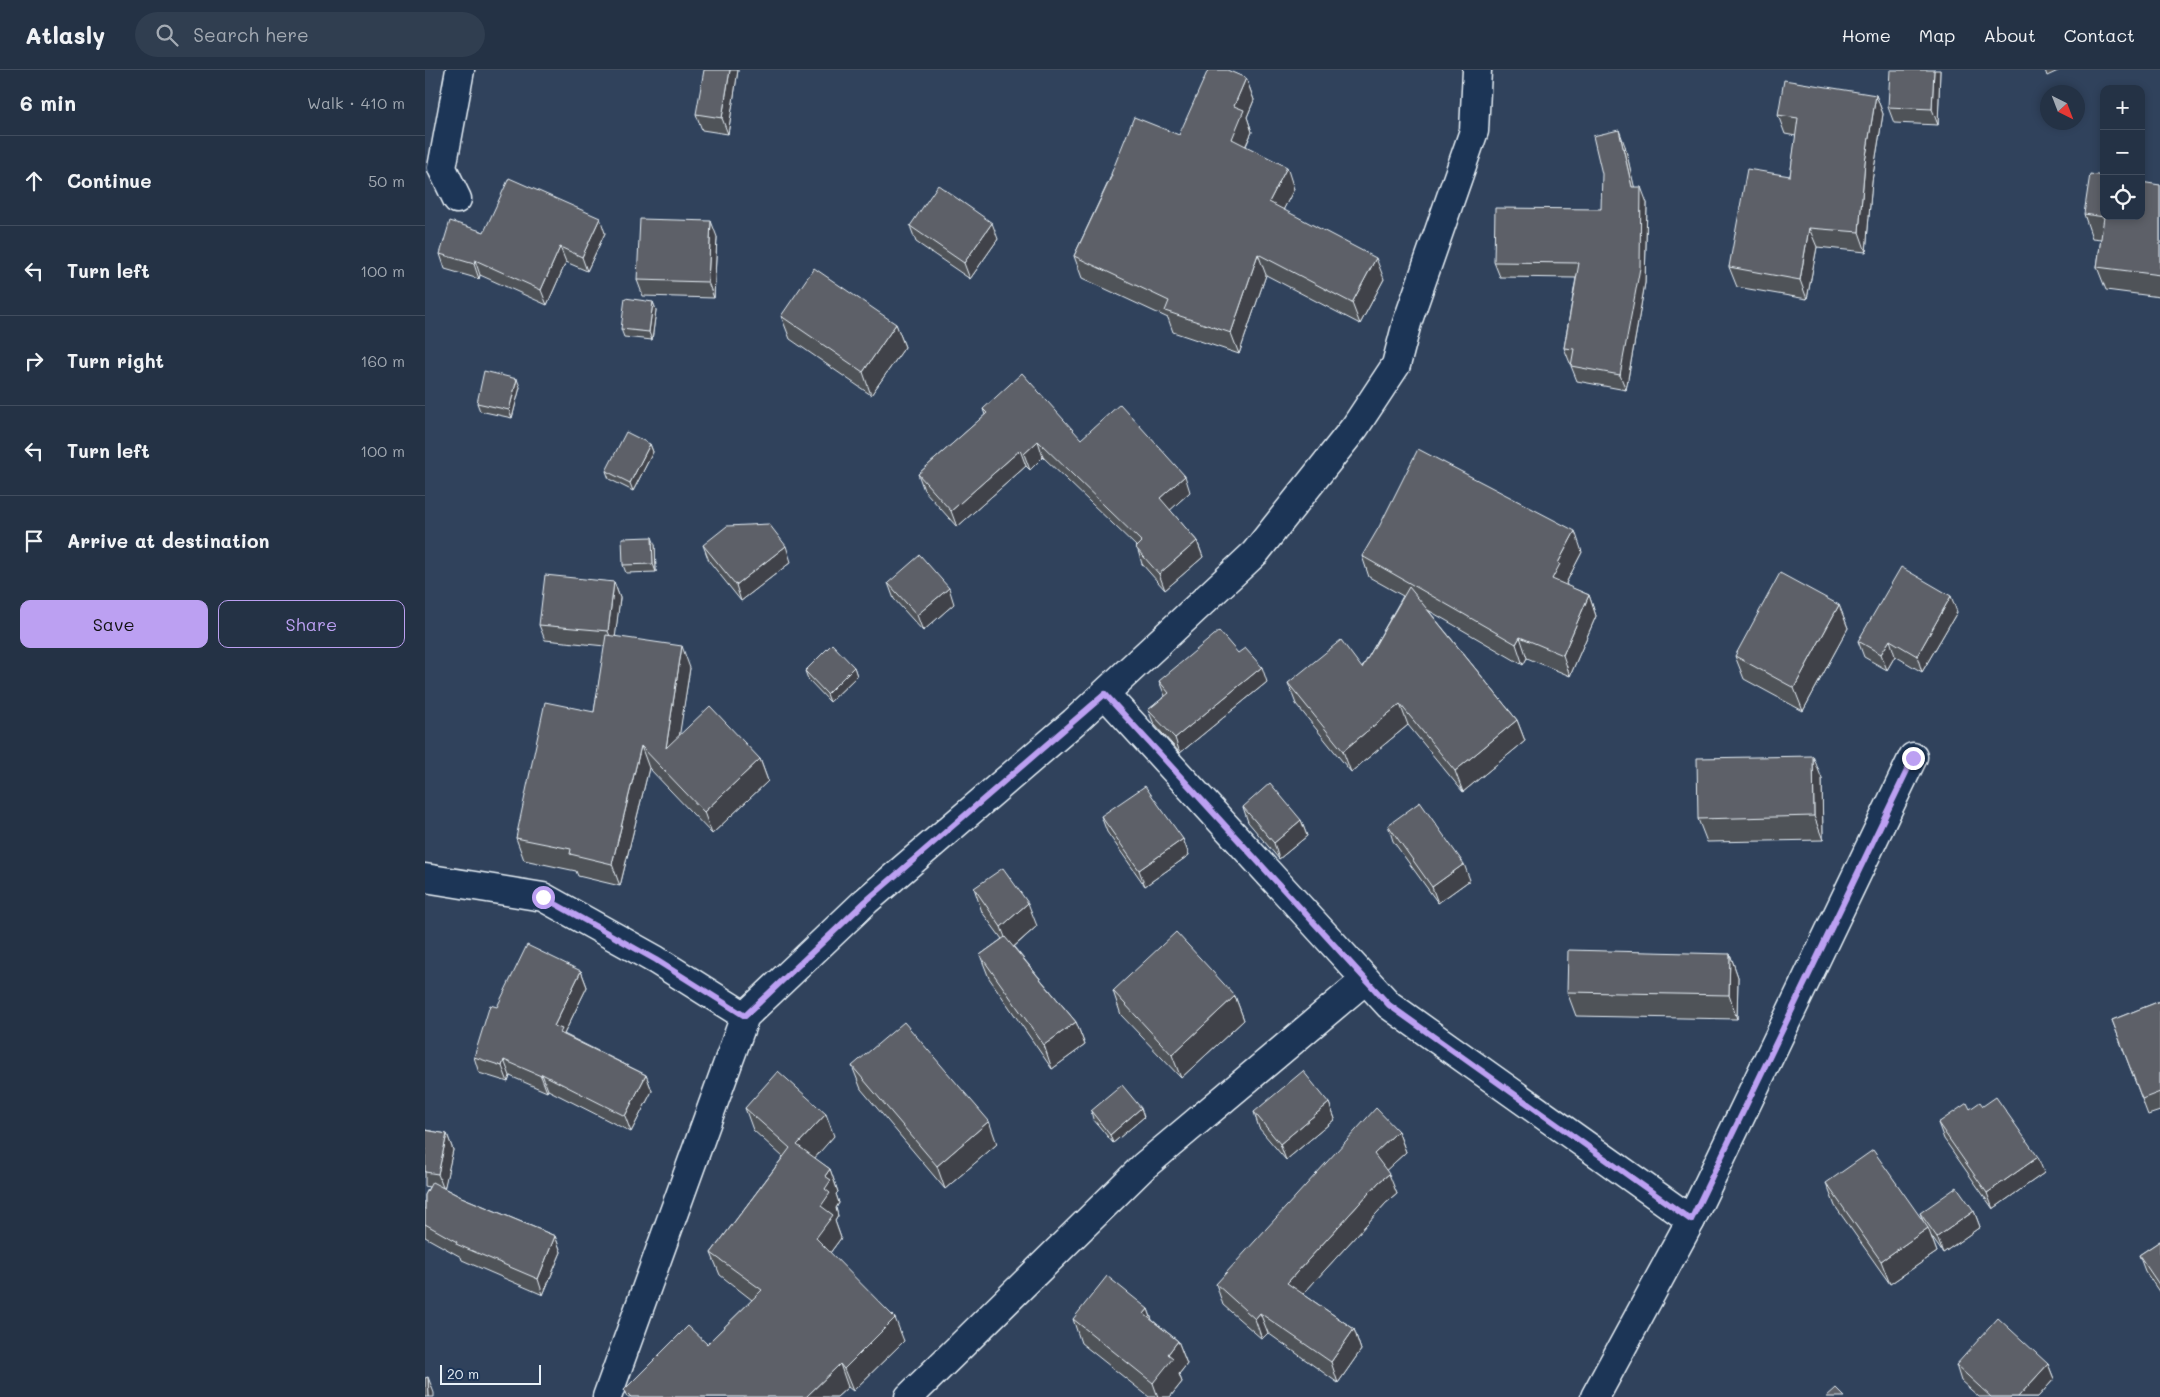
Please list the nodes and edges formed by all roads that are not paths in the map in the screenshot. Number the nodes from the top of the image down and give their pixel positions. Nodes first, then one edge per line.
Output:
1 (460, 70) edge
2 (1477, 70) edge
3 (457, 199) dead end
4 (1105, 694) junction
5 (1913, 758) dead end
6 (425, 878) edge
7 (1365, 980) junction
8 (745, 1016) junction
9 (1691, 1220) junction
10 (607, 1397) edge
11 (909, 1397) edge
12 (1595, 1397) edge

1 - 3 street
2 - 4 street
4 - 7 street
4 - 8 street
5 - 9 street
6 - 8 street
7 - 9 street
7 - 11 street
8 - 10 street
9 - 12 street

